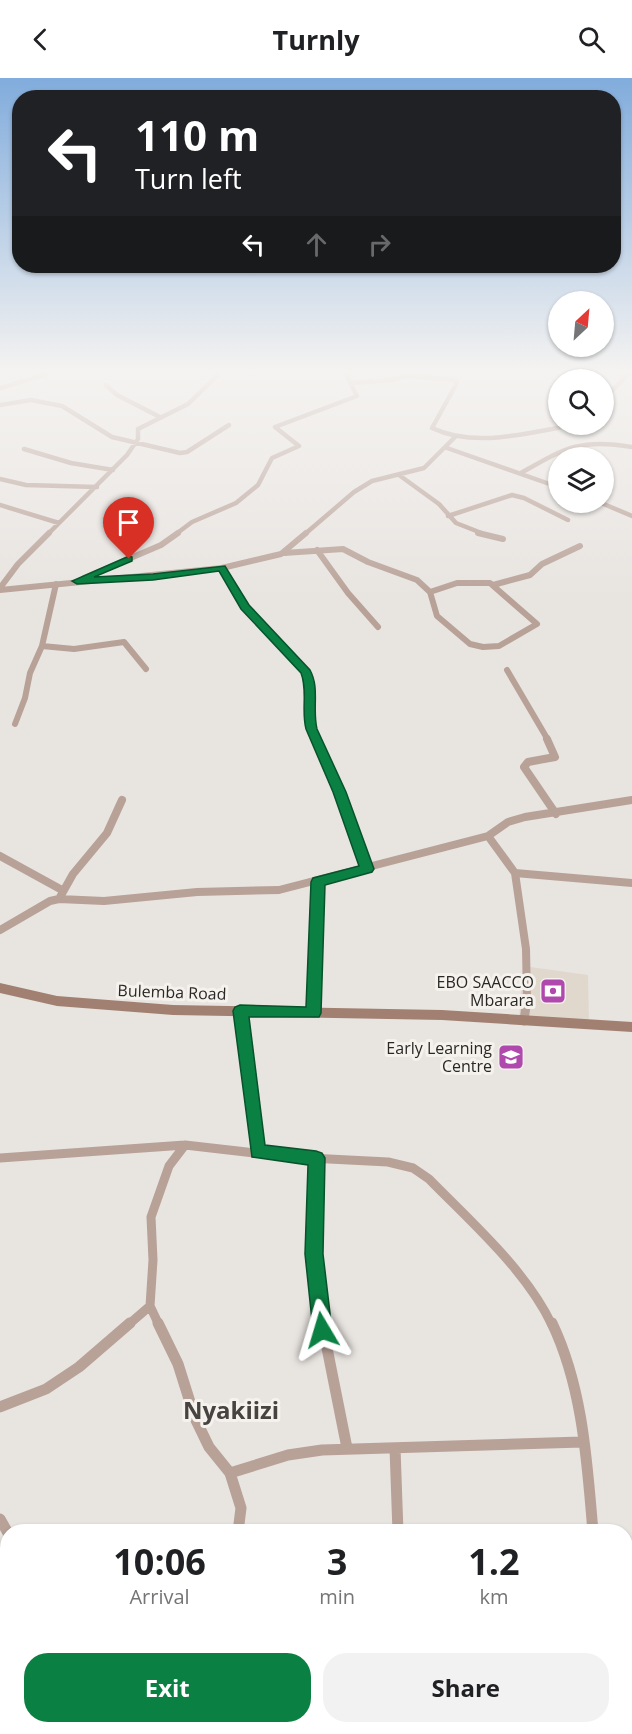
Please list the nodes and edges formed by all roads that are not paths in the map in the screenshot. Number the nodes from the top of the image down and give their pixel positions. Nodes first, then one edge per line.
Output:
1 (132, 446) edge
2 (155, 446) edge
3 (195, 446) edge
4 (298, 446) edge
5 (572, 446) edge
6 (24, 448) dead end
7 (447, 448) joint
8 (113, 470) junction
9 (521, 473) junction
10 (399, 475) junction
11 (2, 481) edge
12 (548, 483) edge
13 (98, 487) junction
14 (0, 505) edge
15 (614, 508) edge
16 (448, 516) junction
17 (632, 516) edge
18 (568, 520) dead end
19 (59, 523) junction
20 (502, 539) dead end
21 (580, 546) dead end
22 (317, 550) junction
23 (281, 554) junction
24 (222, 568) junction
25 (77, 581) junction
26 (56, 584) junction
27 (493, 585) junction
28 (0, 589) edge
29 (430, 592) junction
30 (378, 627) dead end
31 (42, 646) junction
32 (146, 669) dead end
33 (507, 670) dead end
34 (15, 724) dead end
35 (122, 800) dead end
36 (632, 800) edge
37 (556, 814) junction
38 (488, 836) junction
39 (0, 856) edge
40 (367, 869) junction
41 (515, 873) junction
42 (318, 882) junction
43 (632, 883) edge
44 (62, 890) junction
45 (59, 899) junction
46 (0, 930) edge
47 (0, 988) edge
48 (240, 1011) junction
49 (314, 1013) junction
50 (524, 1021) junction
51 (632, 1028) edge
52 (185, 1145) junction
53 (258, 1152) junction
54 (0, 1158) edge
55 (316, 1158) junction
56 (150, 1306) junction
57 (0, 1407) edge
58 (582, 1442) junction
59 (395, 1448) junction
60 (347, 1449) junction
61 (230, 1473) junction
62 (239, 1524) edge
63 (398, 1524) edge
64 (592, 1524) edge

1 - 8 street
2 - 3 street
4 - 25 street
5 - 9 street
6 - 8 street
7 - 9 street
7 - 10 street
8 - 13 street
9 - 12 street
10 - 16 street
10 - 23 street
11 - 13 street
13 - 19 street
14 - 19 street
15 - 17 street
16 - 18 street
16 - 20 street
19 - 28 street
21 - 27 street
22 - 23 street
22 - 29 street
22 - 30 street
23 - 24 street
24 - 25 street
24 - 40 street
25 - 26 street
26 - 28 street
26 - 31 street
27 - 29 street
27 - 29 street
31 - 32 street
31 - 34 street
33 - 37 street
35 - 44 street
36 - 37 street
37 - 38 street
38 - 40 street
38 - 41 street
39 - 44 street
40 - 42 street
41 - 43 street
41 - 50 street
42 - 45 street
42 - 49 street
44 - 45 street
45 - 46 street
47 - 48 main road, Bulemba Road
48 - 49 main road, Bulemba Road
48 - 53 street
49 - 50 main road, Bulemba Road
50 - 51 main road, Bulemba Road
52 - 53 street
52 - 54 street
52 - 56 street
53 - 55 street
55 - 58 street
55 - 60 street
56 - 57 street
56 - 61 street
58 - 59 street
58 - 64 street
59 - 60 street
59 - 63 street
60 - 61 street
61 - 62 street

